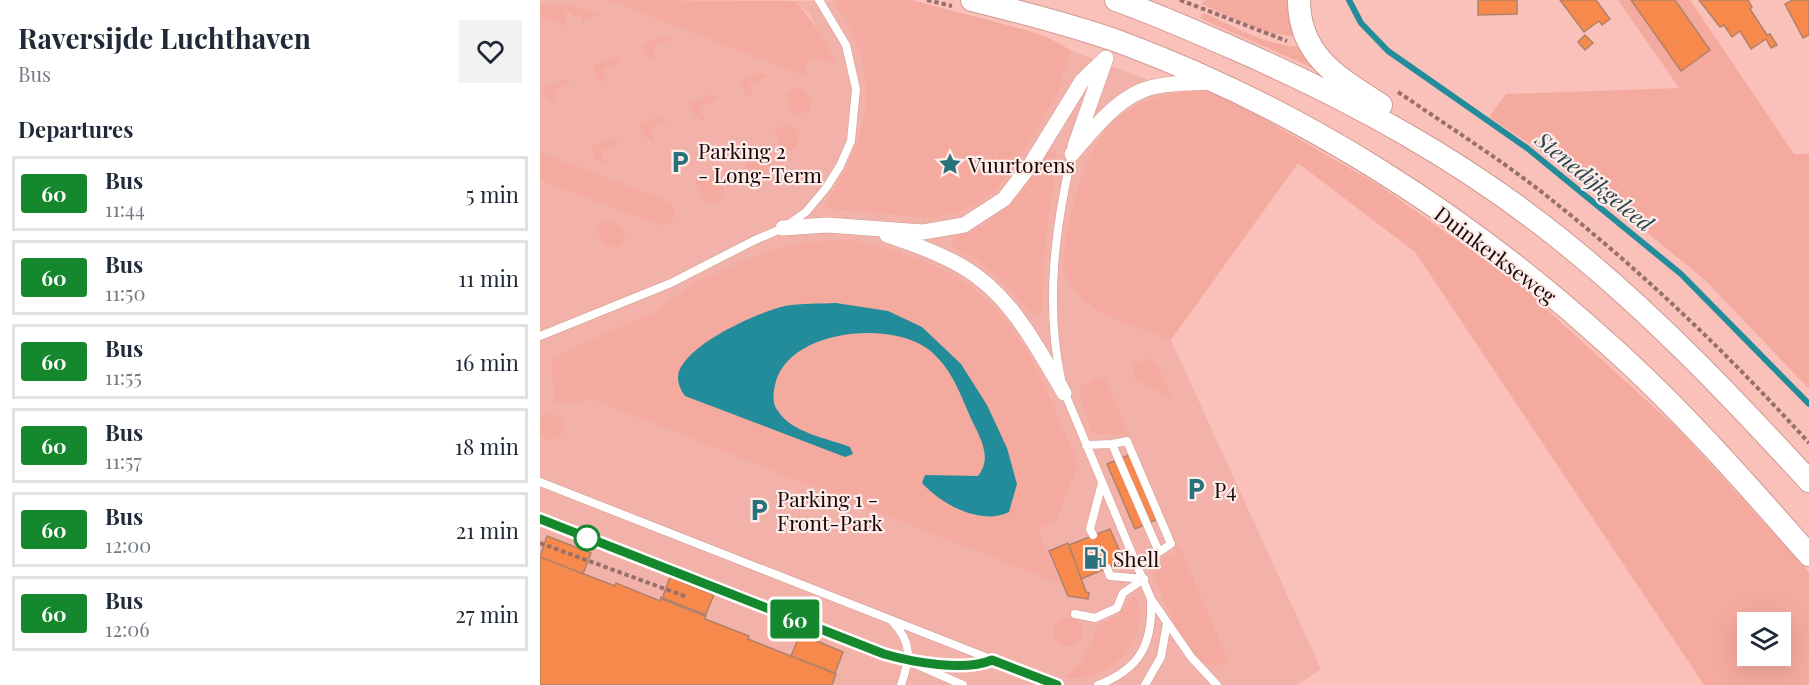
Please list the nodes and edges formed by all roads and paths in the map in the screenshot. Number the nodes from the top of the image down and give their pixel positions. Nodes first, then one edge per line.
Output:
1 (819, 0) edge
2 (972, 0) edge
3 (1116, 0) edge
4 (1180, 0) edge
5 (1299, 0) edge
6 (1146, 4) edge
7 (1306, 40) junction
8 (1112, 50) junction
9 (1212, 82) junction
10 (1072, 154) junction
11 (1500, 194) junction
12 (783, 228) junction
13 (870, 229) junction
14 (540, 336) edge
15 (1064, 393) junction
16 (1112, 444) junction
17 (1086, 445) junction
18 (1809, 481) edge
19 (540, 482) edge
20 (1102, 483) junction
21 (540, 519) edge
22 (1093, 535) dead end
23 (540, 543) edge
24 (1159, 552) junction
25 (1809, 555) edge
26 (1137, 563) junction
27 (1107, 568) dead end
28 (1144, 579) junction
29 (687, 597) dead end
30 (1151, 599) junction
31 (1076, 614) dead end
32 (890, 619) junction
33 (1167, 622) junction
34 (992, 660) junction
35 (909, 661) junction
36 (901, 685) edge
37 (963, 685) edge
38 (1057, 685) edge
39 (1099, 685) edge
40 (1145, 685) edge
41 (1217, 685) edge

1 - 12 lane
2 - 8 main road, Duinkerkseweg
3 - 6 main road
4 - 7 path
5 - 7 main road
6 - 8 main road
6 - 11 main road
7 - 11 main road
8 - 9 main road, Duinkerkseweg
8 - 10 street
8 - 13 street
9 - 10 street
9 - 25 main road, Duinkerkseweg
10 - 15 lane
11 - 18 main road
12 - 13 street
12 - 14 lane
13 - 15 street
15 - 17 lane
16 - 17 lane
16 - 24 lane
16 - 24 lane
17 - 20 lane
19 - 32 lane
20 - 22 lane
20 - 26 lane
21 - 35 lane
23 - 29 path
24 - 26 lane
26 - 28 lane
27 - 28 lane
28 - 30 lane
28 - 31 lane
30 - 33 lane
30 - 39 lane
32 - 34 lane
32 - 35 lane
33 - 40 lane
33 - 41 lane
34 - 35 lane
34 - 38 lane
35 - 36 lane
35 - 37 lane

